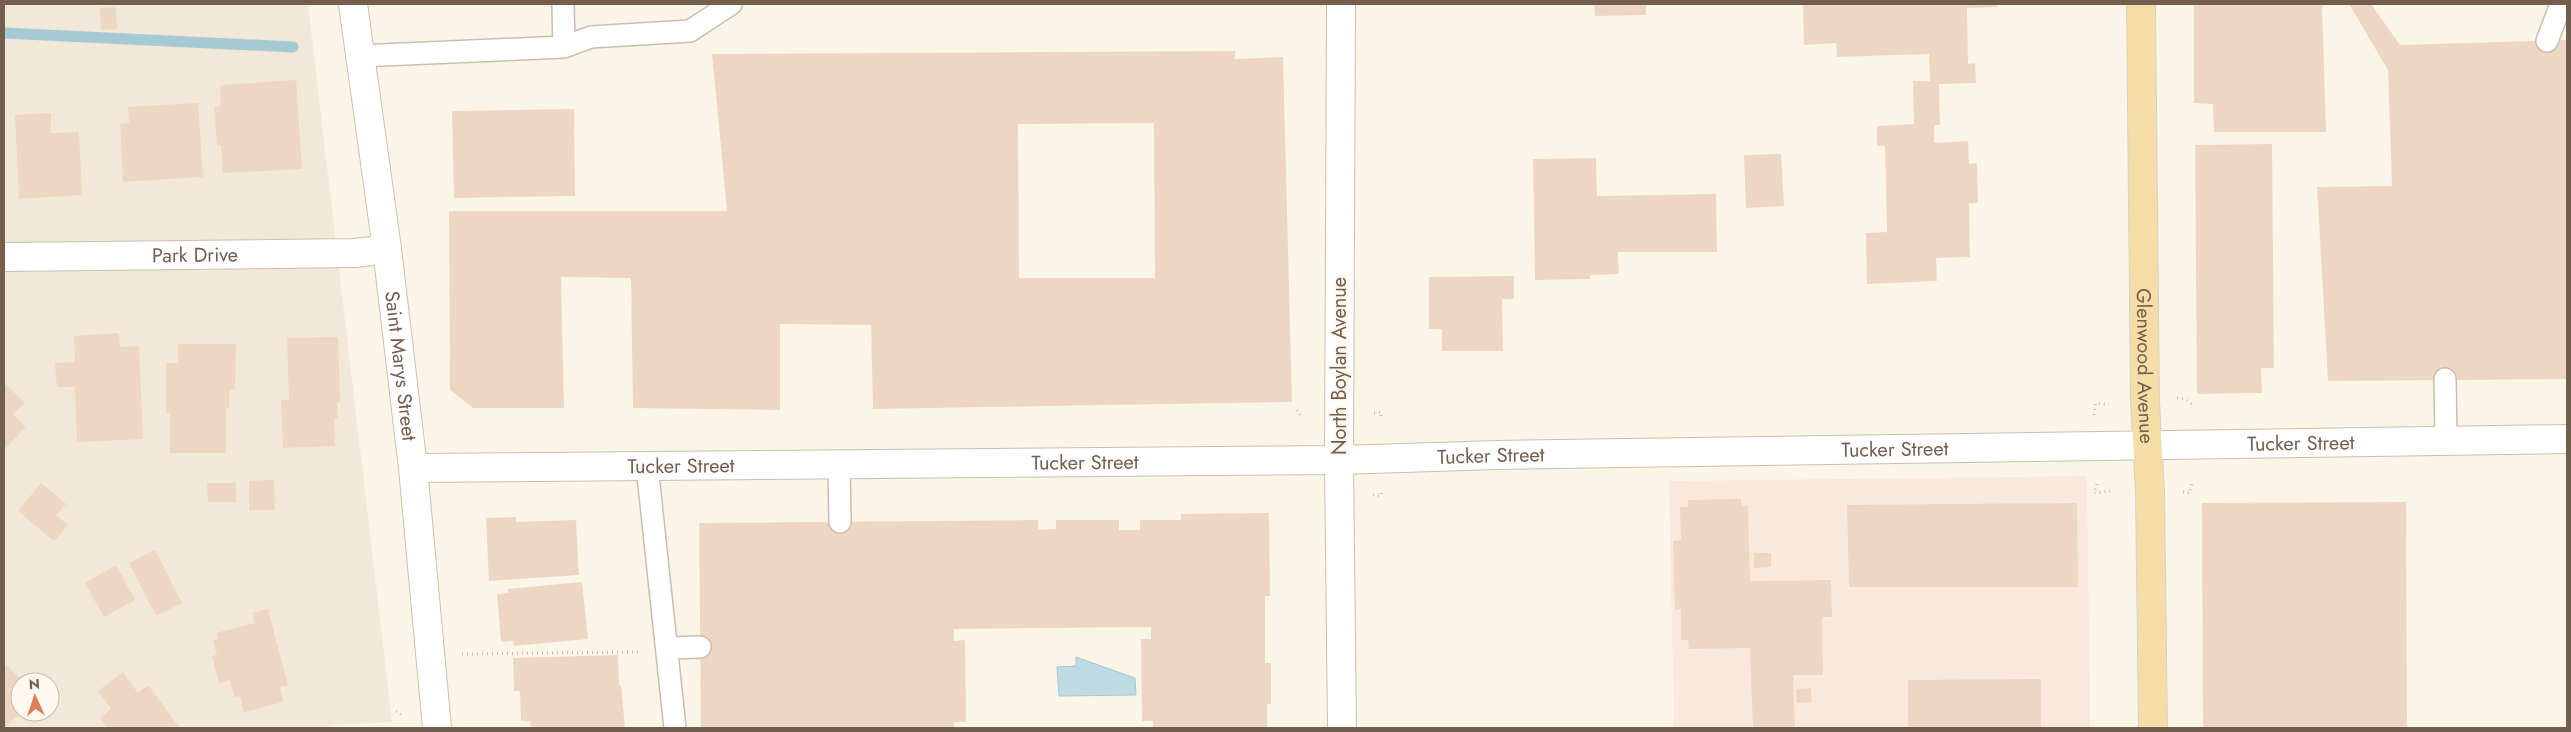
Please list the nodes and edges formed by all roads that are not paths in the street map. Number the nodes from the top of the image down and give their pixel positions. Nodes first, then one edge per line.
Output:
1 (353, 4) edge
2 (562, 4) edge
3 (731, 4) edge
4 (1341, 4) edge
5 (2141, 4) edge
6 (2561, 4) edge
7 (2547, 41) dead end
8 (564, 47) junction
9 (359, 56) junction
10 (387, 249) junction
11 (4, 256) edge
12 (2445, 380) dead end
13 (2567, 439) edge
14 (2446, 441) junction
15 (2147, 444) junction
16 (1339, 460) junction
17 (840, 464) junction
18 (648, 466) junction
19 (413, 468) junction
20 (840, 522) dead end
21 (700, 647) dead end
22 (667, 650) junction
23 (437, 728) edge
24 (675, 728) edge
25 (1342, 728) edge
26 (2153, 728) edge

1 - 9 street, Saint Marys Street
2 - 8 lane
3 - 8 lane
4 - 16 street, North Boylan Avenue
5 - 15 main road, Glenwood Avenue
6 - 7 lane
8 - 9 lane
9 - 10 street, Saint Marys Street
10 - 11 street, Park Drive
10 - 19 street, Saint Marys Street
12 - 14 lane
13 - 14 street, Tucker Street
14 - 15 street, Tucker Street
15 - 16 street, Tucker Street
15 - 26 main road, Glenwood Avenue
16 - 17 street, Tucker Street
16 - 25 street, North Boylan Avenue
17 - 18 street, Tucker Street
17 - 20 lane
18 - 19 street, Tucker Street
18 - 22 lane
19 - 23 street, Saint Marys Street
21 - 22 lane
22 - 24 lane

